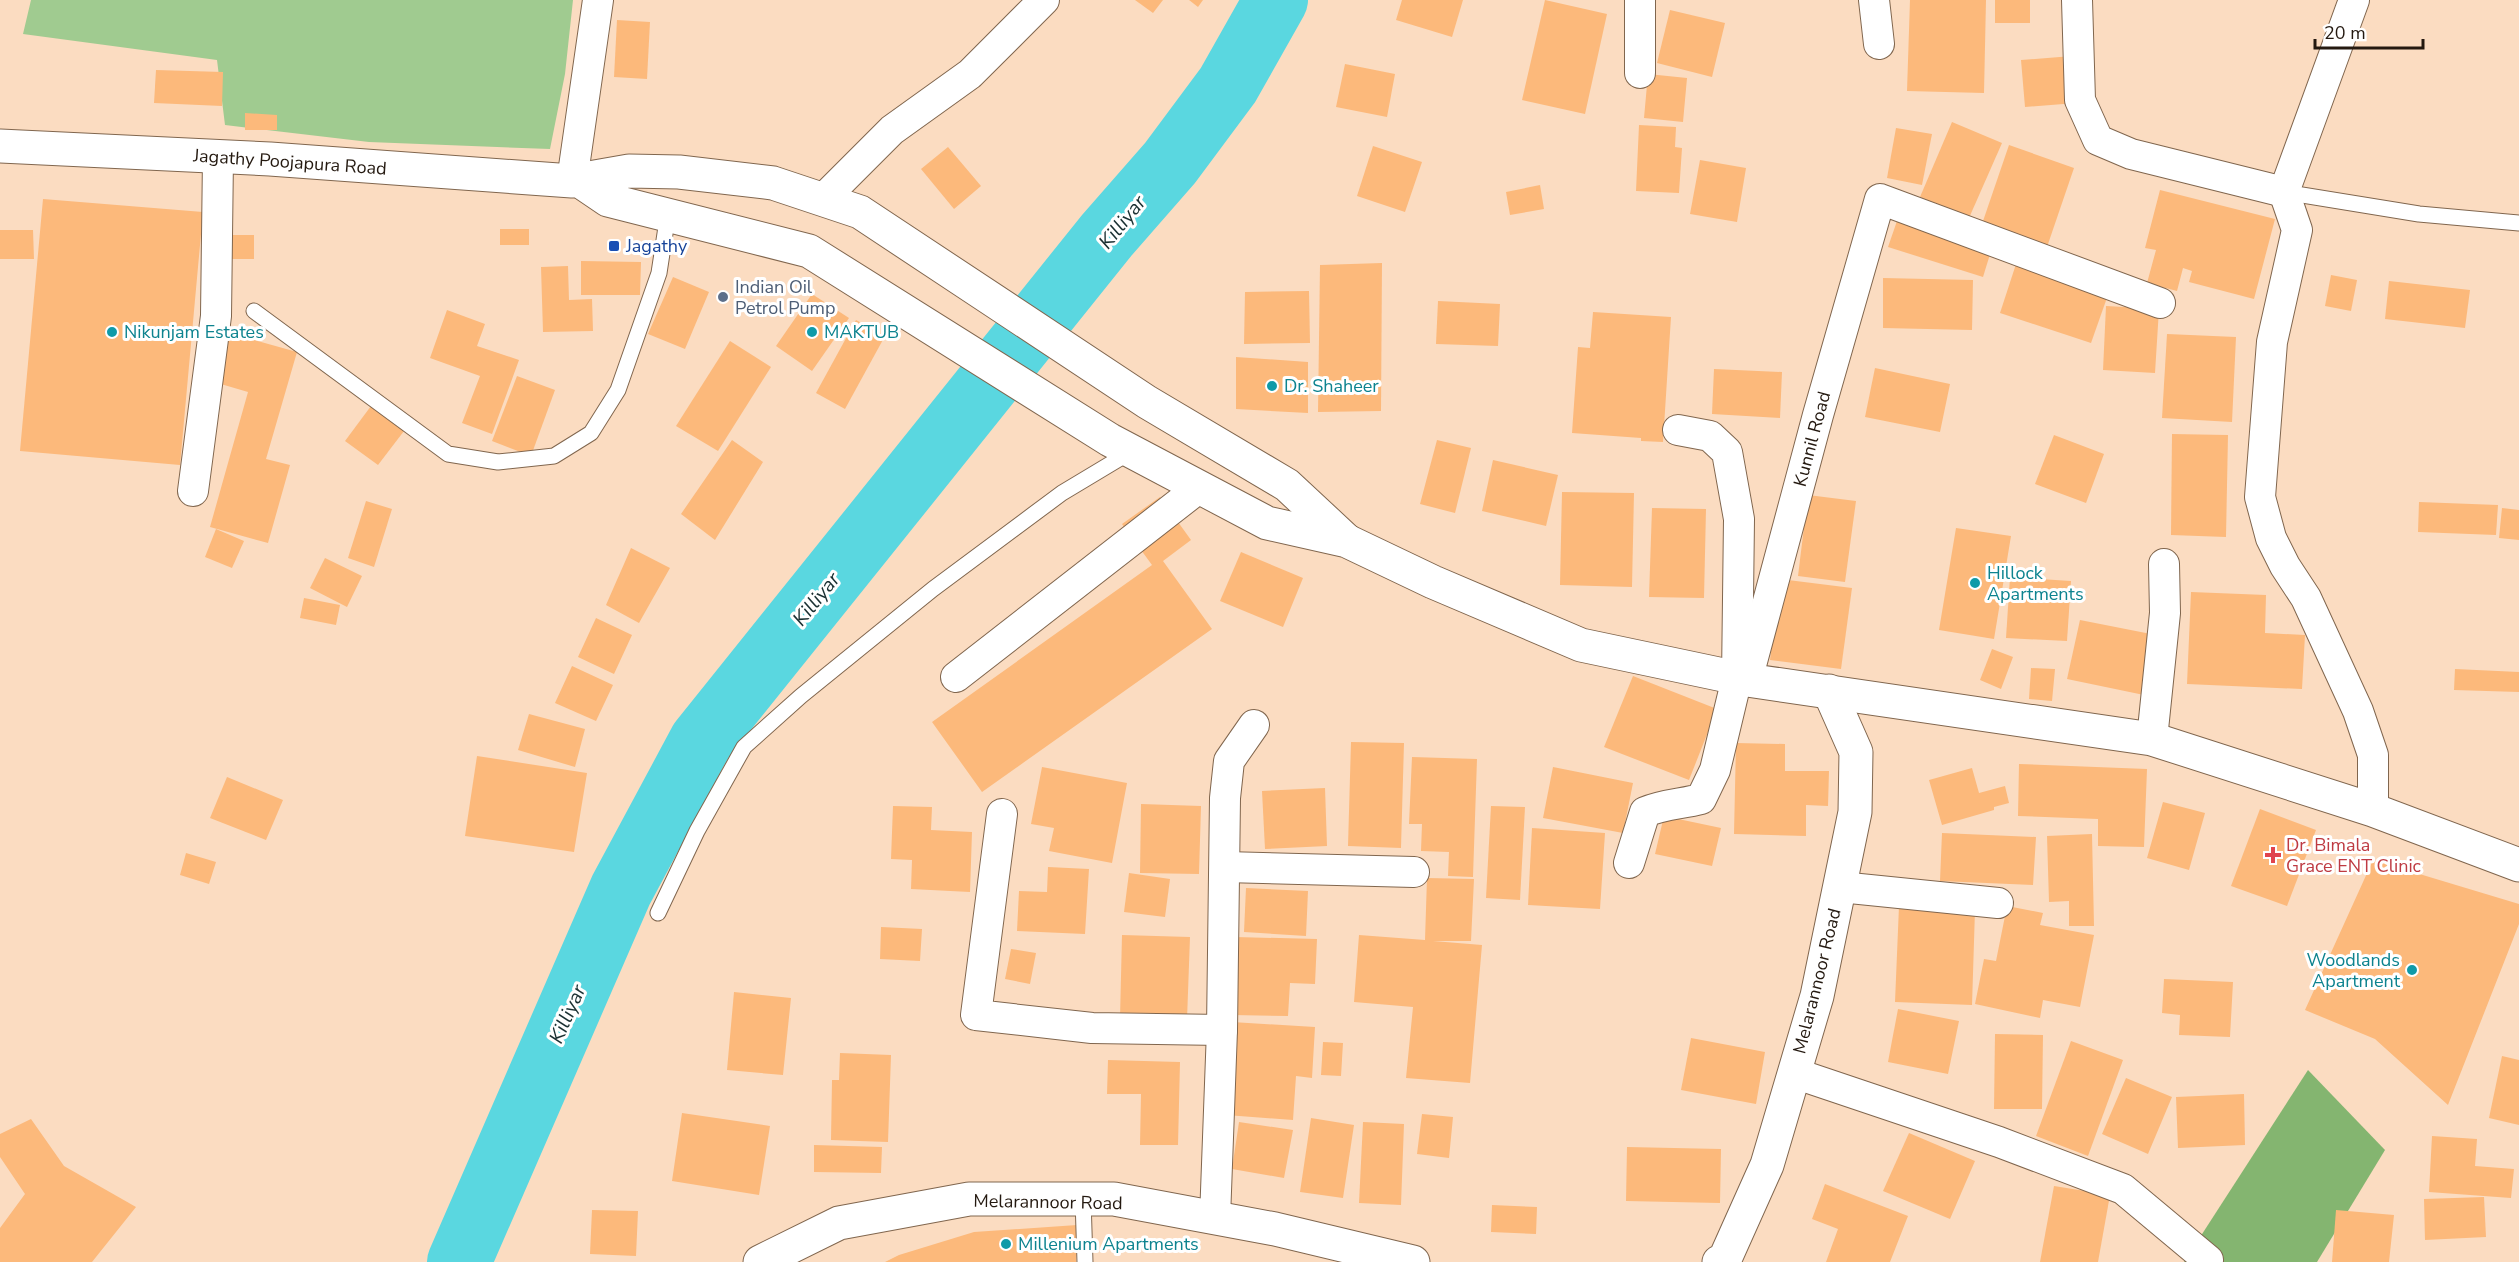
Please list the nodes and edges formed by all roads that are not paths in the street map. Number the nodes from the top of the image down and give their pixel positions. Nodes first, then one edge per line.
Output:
1 (598, 0) edge
2 (1044, 0) edge
3 (1640, 0) edge
4 (1874, 0) edge
5 (2077, 0) edge
6 (2354, 0) edge
7 (1879, 44) dead end
8 (1640, 73) dead end
9 (0, 146) edge
10 (218, 157) junction
11 (576, 181) junction
12 (2284, 192) junction
13 (823, 199) junction
14 (668, 214) junction
15 (2519, 223) edge
16 (2160, 303) dead end
17 (254, 311) dead end
18 (1678, 430) dead end
19 (1121, 445) junction
20 (1200, 488) junction
21 (194, 491) dead end
22 (1347, 541) junction
23 (2164, 564) dead end
24 (956, 677) dead end
25 (1742, 679) junction
26 (1829, 691) junction
27 (1254, 725) dead end
28 (2152, 739) junction
29 (2373, 810) junction
30 (1002, 814) dead end
31 (1629, 863) dead end
32 (2519, 865) edge
33 (1225, 867) junction
34 (1414, 872) dead end
35 (1840, 887) junction
36 (1998, 903) dead end
37 (658, 913) dead end
38 (1222, 1030) junction
39 (1794, 1073) junction
40 (1083, 1200) junction
41 (1215, 1218) junction
42 (2208, 1260) dead end
43 (760, 1262) edge
44 (1084, 1262) edge
45 (1413, 1262) edge
46 (1723, 1262) edge

1 - 11 street
2 - 13 street
3 - 8 street
4 - 7 street
5 - 12 street
6 - 12 street
9 - 10 main road, Jagathy Poojapura Road
10 - 11 main road, Jagathy Poojapura Road
10 - 21 street
11 - 13 main road
11 - 14 main road
12 - 15 lane
12 - 29 street
13 - 22 main road
14 - 17 lane
14 - 19 main road
16 - 25 street, Kunnil Road
18 - 25 street
19 - 20 main road
19 - 37 lane
20 - 22 main road
20 - 24 street
22 - 25 main road
23 - 28 street
25 - 26 main road
25 - 31 street
26 - 28 main road
26 - 35 main road, Melarannoor Road
27 - 33 street
28 - 29 main road
29 - 32 main road
30 - 38 street
33 - 34 street
33 - 38 street
35 - 36 street
35 - 39 main road, Melarannoor Road
38 - 41 street
39 - 42 street
39 - 46 main road, Melarannoor Road
40 - 41 main road, Melarannoor Road
40 - 43 main road, Melarannoor Road
40 - 44 lane
41 - 45 main road, Melarannoor Road

